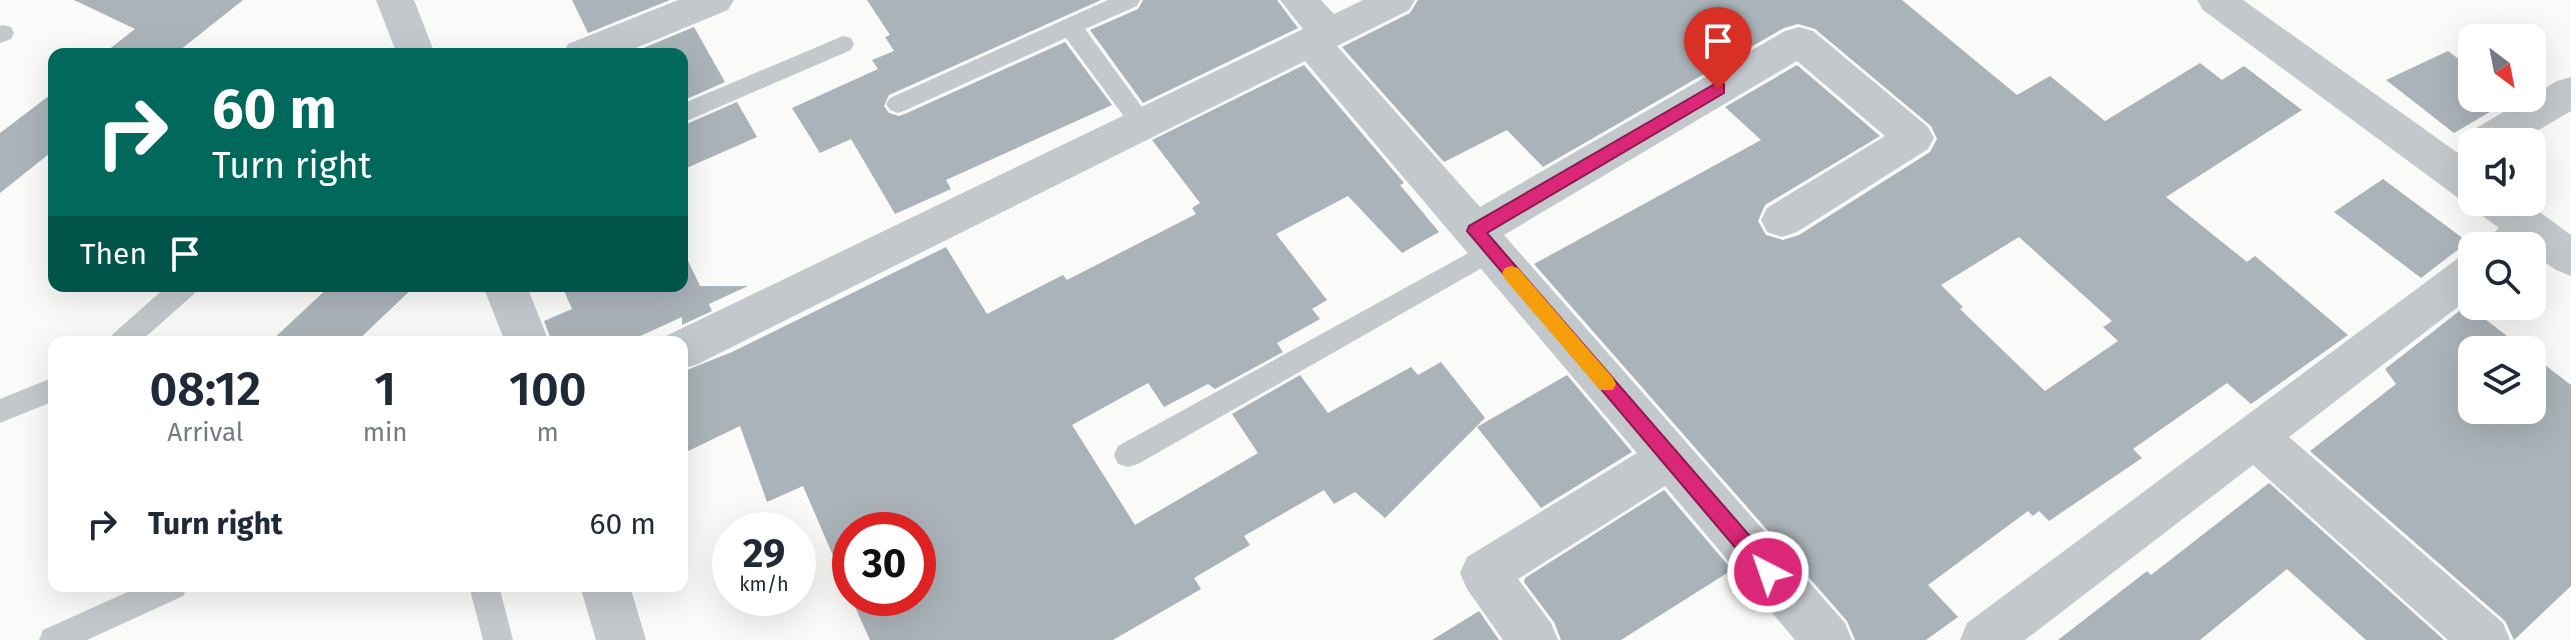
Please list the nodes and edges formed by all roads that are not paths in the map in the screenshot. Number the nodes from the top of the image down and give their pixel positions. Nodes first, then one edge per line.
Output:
1 (395, 0) edge
2 (715, 0) edge
3 (1129, 0) edge
4 (1299, 0) edge
5 (1396, 0) edge
6 (2216, 0) edge
7 (1070, 26) junction
8 (1319, 37) junction
9 (843, 44) dead end
10 (414, 48) edge
11 (597, 48) edge
12 (2571, 92) edge
13 (898, 104) dead end
14 (688, 111) edge
15 (1142, 124) junction
16 (2509, 128) edge
17 (2458, 164) edge
18 (1782, 220) dead end
19 (1484, 241) junction
20 (2546, 248) edge
21 (2571, 258) edge
22 (2458, 283) edge
23 (178, 292) edge
24 (507, 292) edge
25 (129, 336) edge
26 (525, 336) edge
27 (688, 347) edge
28 (48, 391) edge
29 (0, 411) edge
30 (2256, 438) junction
31 (1128, 455) dead end
32 (1670, 458) junction
33 (160, 592) edge
34 (486, 592) edge
35 (607, 592) edge
36 (54, 640) edge
37 (498, 640) edge
38 (621, 640) edge
39 (1533, 640) edge
40 (1827, 640) edge
41 (1985, 640) edge
42 (2485, 640) edge

1 - 10 street
2 - 11 street
3 - 7 lane
4 - 8 street
5 - 8 street
6 - 17 street
7 - 13 lane
7 - 15 lane
8 - 15 street
8 - 19 street
9 - 14 lane
12 - 16 street
15 - 27 street
18 - 19 street
19 - 31 lane
19 - 32 street
20 - 21 street
22 - 30 street
23 - 25 lane
24 - 26 street
28 - 29 lane
30 - 41 street
30 - 42 street
32 - 39 street
32 - 40 street
33 - 36 lane
34 - 37 lane
35 - 38 street

